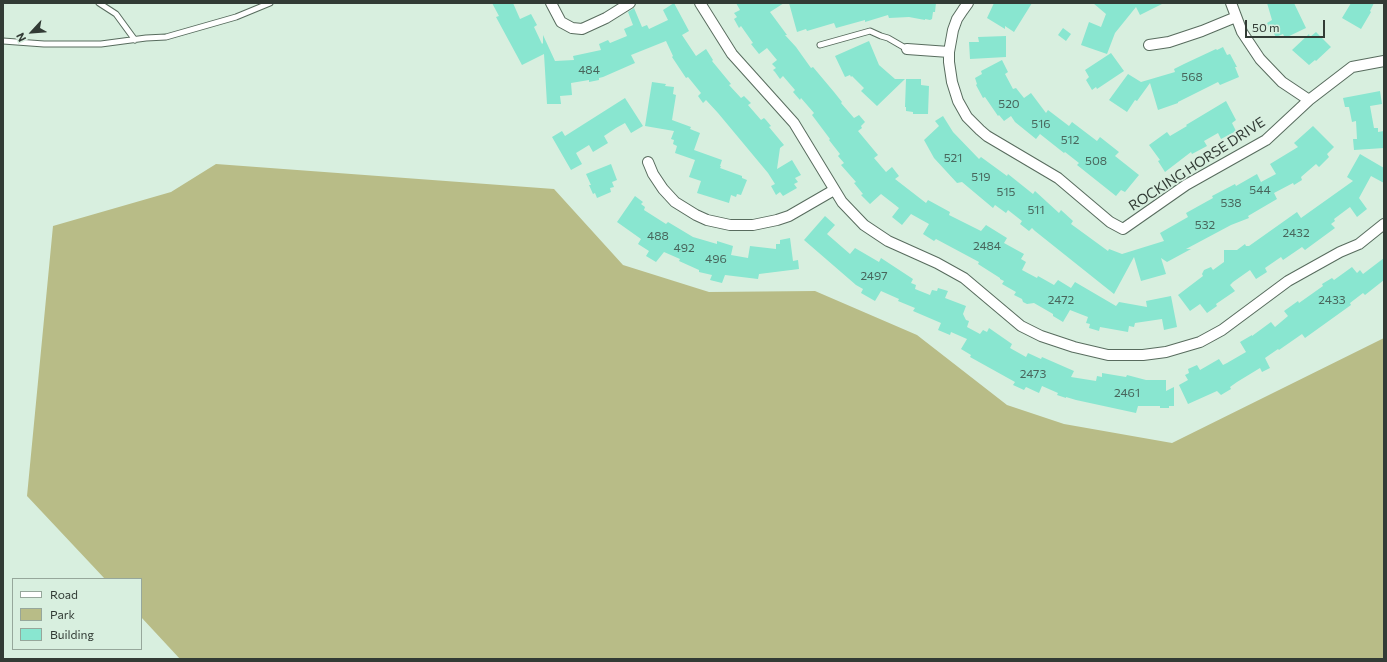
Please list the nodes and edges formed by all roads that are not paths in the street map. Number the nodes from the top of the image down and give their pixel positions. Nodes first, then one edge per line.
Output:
1 (99, 3) edge
2 (270, 3) edge
3 (551, 3) edge
4 (630, 3) edge
5 (700, 3) edge
6 (968, 3) edge
7 (1231, 3) edge
8 (1236, 17) junction
9 (134, 40) junction
10 (3, 41) edge
11 (820, 45) dead end
12 (1149, 45) dead end
13 (907, 49) joint
14 (949, 52) junction
15 (1384, 61) edge
16 (1309, 100) junction
17 (648, 162) dead end
18 (834, 190) junction
19 (1384, 224) edge

1 - 9 lane
2 - 9 lane
3 - 4 street
5 - 18 street
6 - 14 street
7 - 8 street
8 - 12 street
8 - 16 street
9 - 10 lane
11 - 13 lane
13 - 14 street
14 - 16 street, ROCKING HORSE DRIVE
15 - 16 street, ROCKING HORSE DRIVE
17 - 18 street
18 - 19 street

